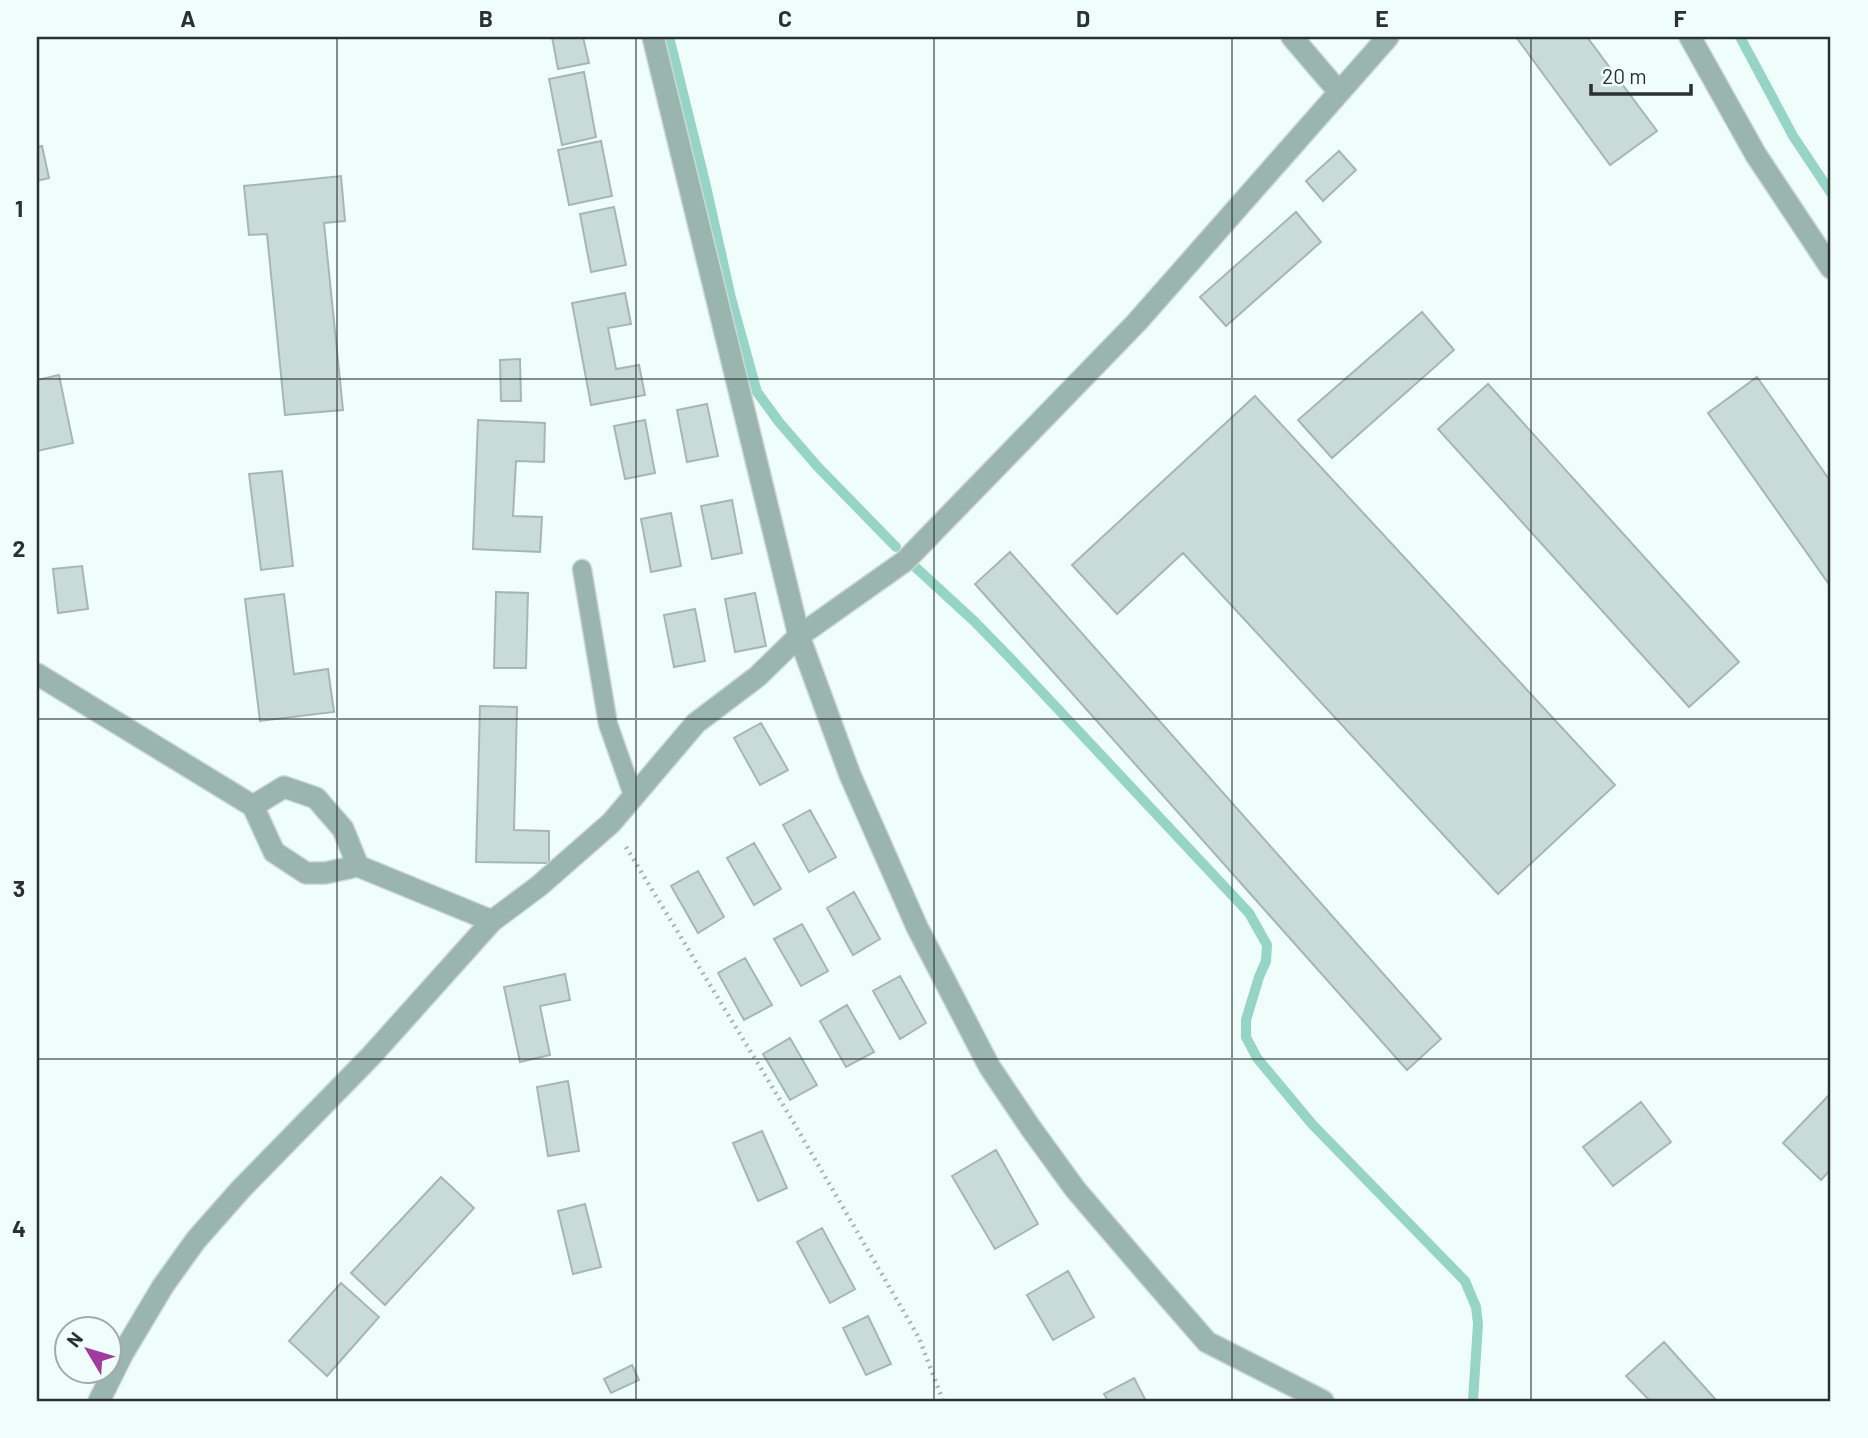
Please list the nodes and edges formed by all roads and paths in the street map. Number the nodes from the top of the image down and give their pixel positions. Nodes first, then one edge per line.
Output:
1 (653, 37) edge
2 (1292, 37) edge
3 (1388, 37) edge
4 (1690, 37) edge
5 (1339, 93) junction
6 (1831, 268) edge
7 (582, 569) dead end
8 (799, 636) junction
9 (37, 674) edge
10 (633, 795) junction
11 (253, 806) junction
12 (611, 823) junction
13 (358, 866) junction
14 (492, 921) junction
15 (99, 1401) edge
16 (943, 1401) edge
17 (1323, 1401) edge

1 - 8 street
2 - 5 street
3 - 5 street
4 - 6 street
5 - 8 street
7 - 10 lane
8 - 10 street
8 - 17 street
9 - 11 street
10 - 12 street
11 - 13 street
11 - 13 street
12 - 14 street
12 - 16 path
13 - 14 street
14 - 15 street

